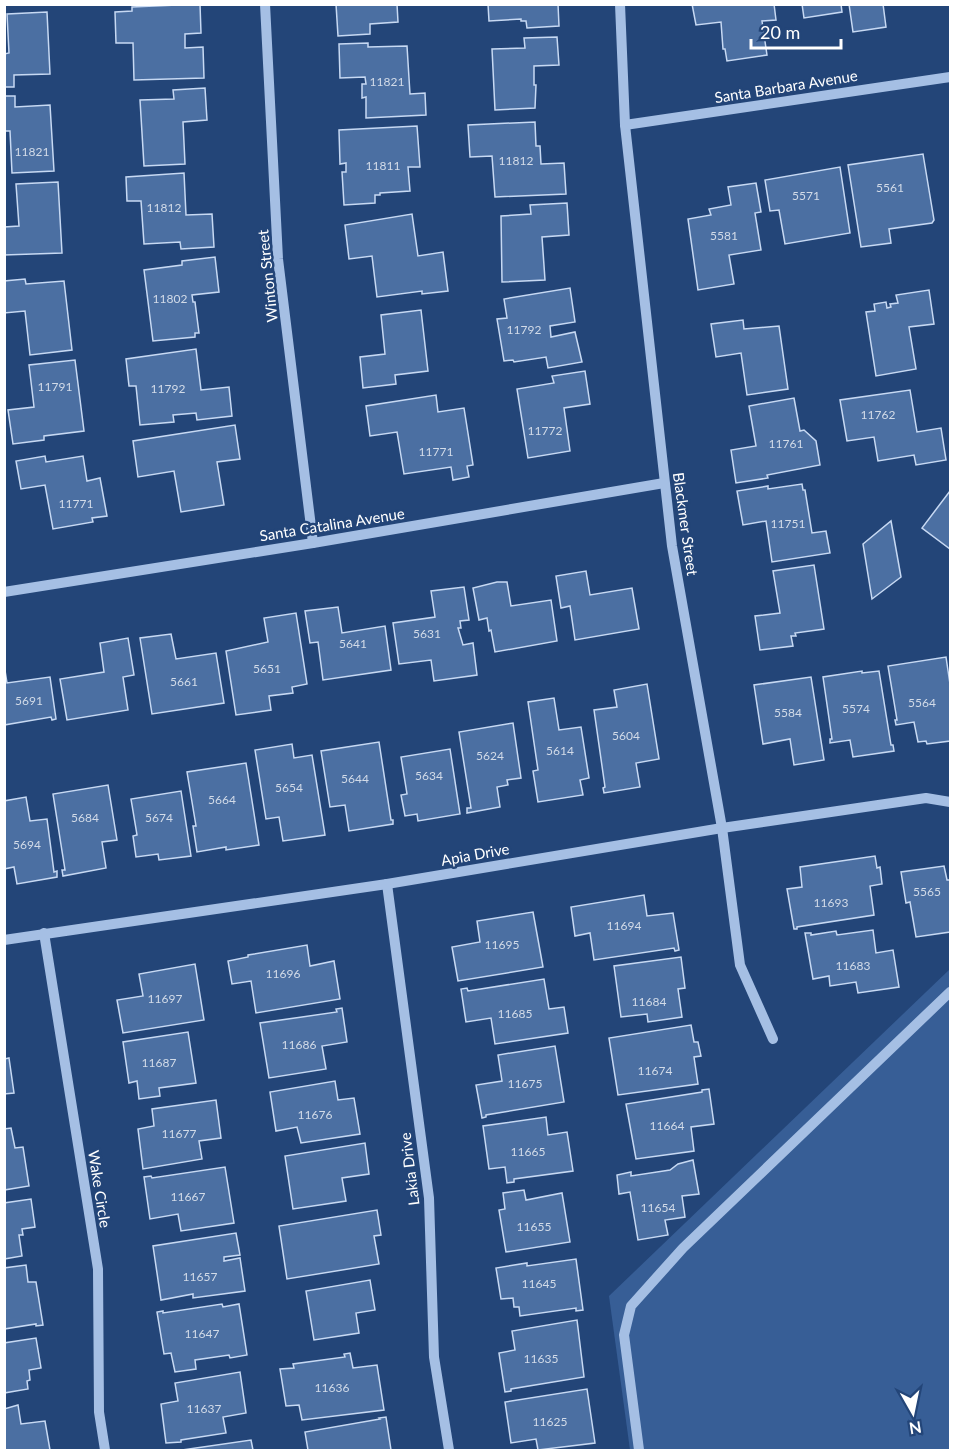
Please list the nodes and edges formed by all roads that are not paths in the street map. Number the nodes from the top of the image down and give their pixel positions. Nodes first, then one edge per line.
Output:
1 (265, 4) edge
2 (620, 4) edge
3 (951, 77) edge
4 (626, 125) junction
5 (664, 483) junction
6 (313, 543) junction
7 (4, 592) edge
8 (951, 802) edge
9 (722, 828) junction
10 (387, 884) junction
11 (44, 933) junction
12 (4, 940) edge
13 (951, 992) edge
14 (773, 1039) dead end
15 (105, 1450) edge
16 (449, 1450) edge
17 (639, 1450) edge

1 - 6 street, Winton Street
2 - 4 street, Blackmer Street
3 - 4 street, Santa Barbara Avenue
4 - 5 street, Blackmer Street
5 - 6 street, Santa Catalina Avenue
5 - 9 street, Blackmer Street
6 - 7 street, Santa Catalina Avenue
8 - 9 street, Apia Drive
9 - 10 street, Apia Drive
9 - 14 street, Blackmer Street
10 - 11 street, Apia Drive
10 - 16 street, Lakia Drive
11 - 12 street, Apia Drive
11 - 15 street, Wake Circle
13 - 17 street

